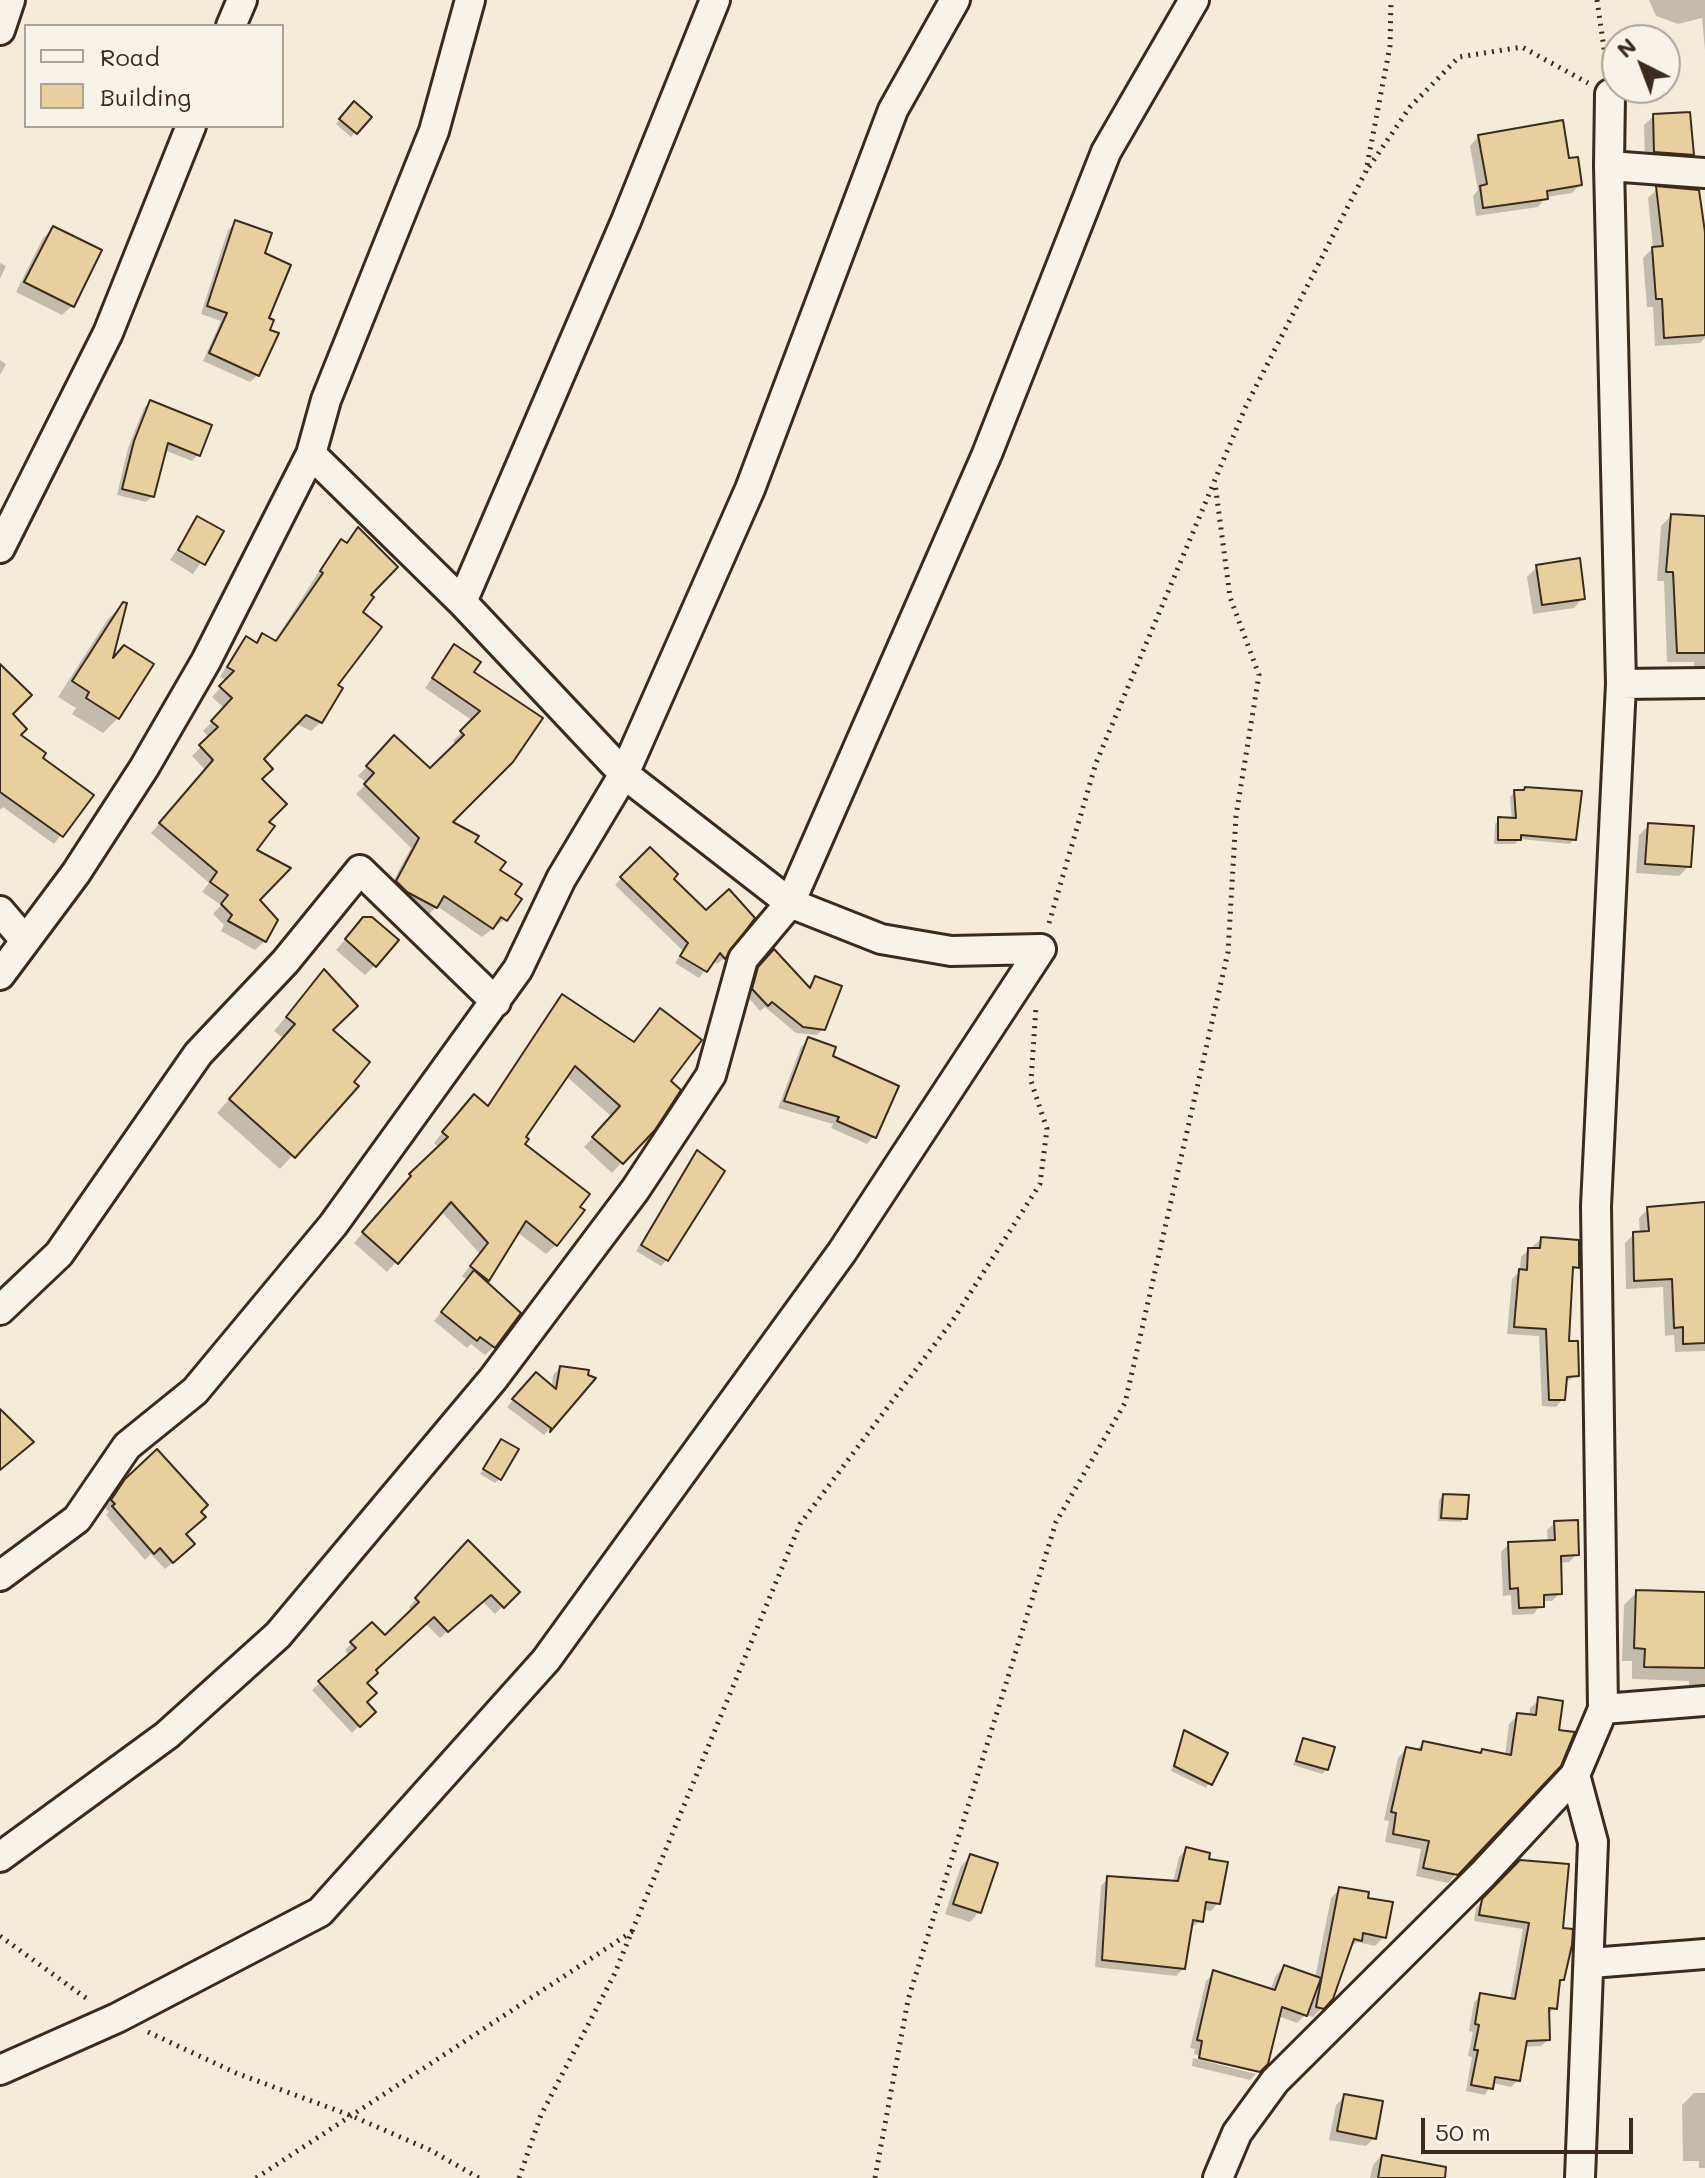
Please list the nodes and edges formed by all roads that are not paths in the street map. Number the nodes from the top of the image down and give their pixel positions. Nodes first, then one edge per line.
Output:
1 (10, 0) edge
2 (242, 0) edge
3 (470, 0) edge
4 (715, 0) edge
5 (955, 0) edge
6 (1194, 0) edge
7 (232, 24) edge
8 (0, 30) edge
9 (1610, 104) edge
10 (190, 128) edge
11 (1609, 166) junction
12 (1705, 173) edge
13 (311, 454) junction
14 (0, 548) edge
15 (462, 602) junction
16 (1705, 683) edge
17 (1621, 684) junction
18 (624, 774) junction
19 (790, 903) junction
20 (0, 911) edge
21 (24, 939) junction
22 (0, 975) edge
23 (496, 1002) junction
24 (0, 1310) edge
25 (0, 1576) edge
26 (1705, 1701) edge
27 (1603, 1709) junction
28 (1575, 1775) junction
29 (0, 1857) edge
30 (1705, 1954) edge
31 (1591, 1963) junction
32 (0, 2070) edge
33 (1218, 2178) edge
34 (1580, 2178) edge

1 - 8 street
2 - 7 street
3 - 13 street
4 - 15 street
5 - 18 street
6 - 19 street
9 - 11 street
10 - 14 street
11 - 12 street
11 - 17 street
13 - 15 street
13 - 21 street
15 - 18 street
16 - 17 street
17 - 27 street
18 - 19 street
18 - 23 street
19 - 29 street
19 - 32 street
20 - 21 street
21 - 22 street
23 - 24 street
23 - 25 street
26 - 27 street
27 - 28 street
28 - 31 street
28 - 33 street
30 - 31 street
31 - 34 street

